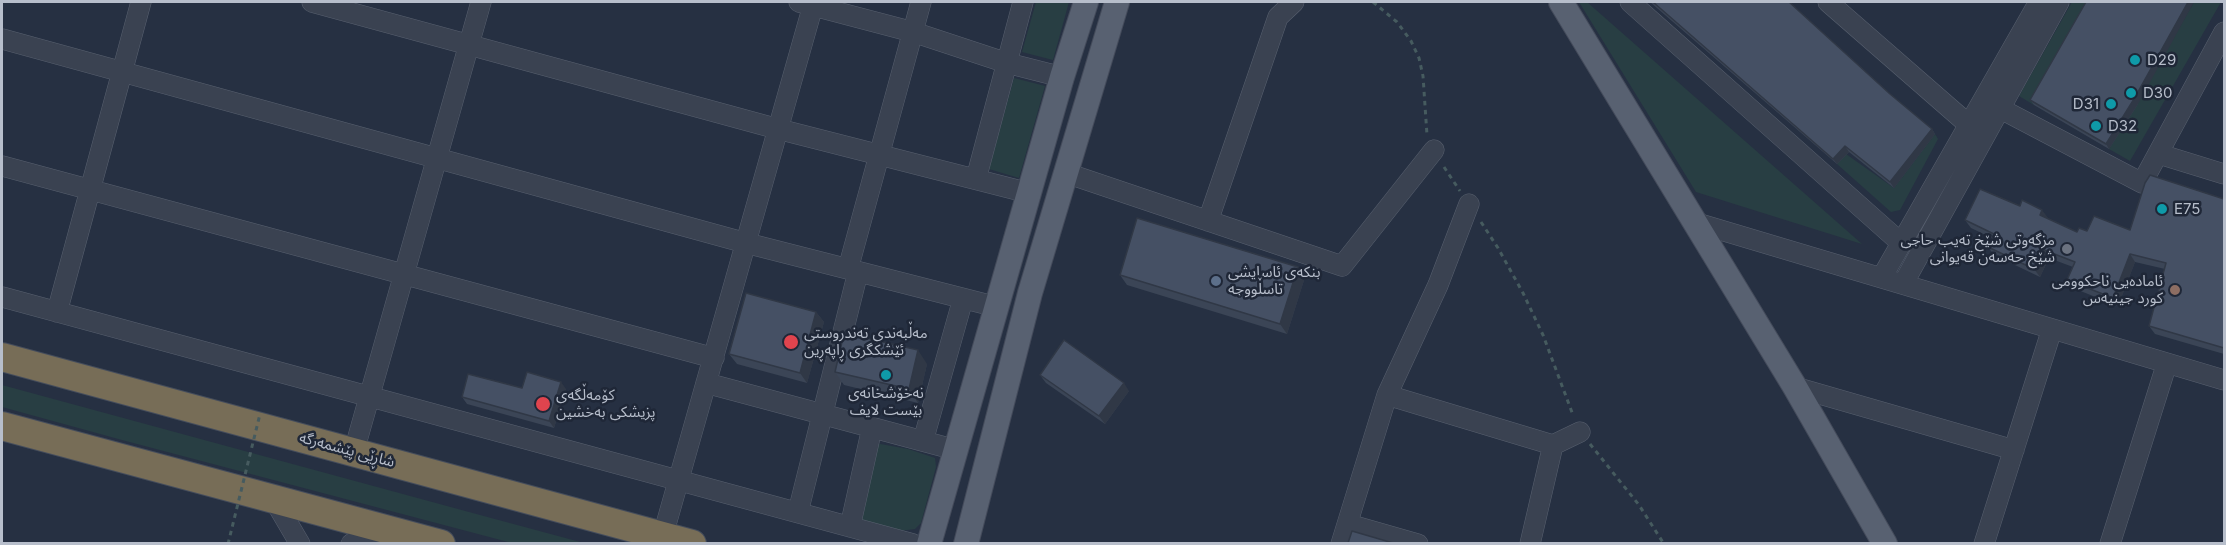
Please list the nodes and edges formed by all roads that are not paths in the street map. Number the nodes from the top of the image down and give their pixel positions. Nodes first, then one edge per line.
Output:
1 (141, 2) edge
2 (312, 2) edge
3 (481, 2) edge
4 (921, 2) edge
5 (1023, 2) edge
6 (1086, 2) edge
7 (1117, 2) edge
8 (1294, 2) edge
9 (1561, 2) edge
10 (1630, 2) edge
11 (1828, 2) edge
12 (2039, 2) edge
13 (2060, 2) edge
14 (809, 3) edge
15 (913, 32) junction
16 (2, 39) edge
17 (2223, 39) edge
18 (469, 44) junction
19 (1007, 63) junction
20 (122, 72) junction
21 (1062, 77) junction
22 (2001, 109) junction
23 (1969, 125) junction
24 (778, 129) junction
25 (1434, 150) road end
26 (879, 154) junction
27 (2158, 154) junction
28 (437, 159) junction
29 (2, 166) edge
30 (1066, 173) junction
31 (2224, 174) edge
32 (976, 179) junction
33 (90, 190) junction
34 (1029, 193) junction
35 (1469, 204) road end
36 (1208, 221) junction
37 (1697, 223) junction
38 (746, 243) junction
39 (1901, 243) junction
40 (853, 270) junction
41 (405, 275) junction
42 (1882, 277) junction
43 (1903, 284) junction
44 (2, 297) edge
45 (963, 299) junction
46 (997, 308) junction
47 (57, 312) junction
48 (2052, 329) junction
49 (2, 357) edge
50 (714, 358) junction
51 (2167, 363) junction
52 (2224, 380) edge
53 (706, 384) junction
54 (1795, 387) junction
55 (1388, 395) junction
56 (370, 397) junction
57 (823, 415) junction
58 (2, 426) edge
59 (873, 428) junction
60 (1580, 432) road end
61 (923, 441) junction
62 (1553, 445) junction
63 (956, 450) junction
64 (2014, 450) junction
65 (354, 451) junction
66 (678, 480) junction
67 (273, 498) junction
68 (798, 512) junction
69 (1348, 524) junction
70 (850, 526) junction
71 (393, 530) junction
72 (663, 535) junction
73 (300, 543) edge
74 (351, 543) edge
75 (441, 543) edge
76 (692, 543) edge
77 (913, 543) edge
78 (929, 543) edge
79 (966, 543) edge
80 (1341, 543) edge
81 (1418, 543) edge
82 (1530, 543) edge
83 (1885, 543) edge
84 (1984, 543) edge
85 (2110, 543) edge

1 - 20 street
2 - 18 street
3 - 18 street
4 - 15 street
5 - 19 street
6 - 21 main road
7 - 30 main road
8 - 36 street
9 - 37 main road
10 - 39 street
11 - 23 street
12 - 23 street
13 - 22 street
14 - 15 street
14 - 24 street
15 - 19 street
15 - 26 street
16 - 20 street
17 - 27 street
18 - 24 street
18 - 28 street
19 - 21 street
19 - 32 street
20 - 28 street
20 - 33 street
21 - 34 main road
22 - 27 street
22 - 43 street
23 - 39 street
24 - 26 street
24 - 38 street
25 - 36 street
26 - 32 street
26 - 40 street
27 - 31 street
28 - 38 street
28 - 41 street
29 - 33 street
30 - 36 street
30 - 79 main road
32 - 34 street
33 - 41 street
33 - 47 street
34 - 46 main road
35 - 55 street
37 - 42 street
37 - 54 main road
38 - 40 street
38 - 50 street
39 - 42 street
40 - 45 street
40 - 57 street
41 - 50 street
41 - 56 street
42 - 43 street
43 - 48 street
44 - 47 street
45 - 46 street
45 - 61 street
46 - 63 main road
47 - 56 street
48 - 51 street
48 - 64 street
49 - 65 highway, شاڕێی پێشمەرگە
50 - 53 street
51 - 52 street
51 - 85 street
53 - 57 street
53 - 66 street
54 - 64 street
54 - 83 main road
55 - 62 street
55 - 69 street
56 - 65 street
56 - 66 street
57 - 59 street
57 - 68 street
58 - 67 highway
59 - 61 street
59 - 70 street
60 - 62 street
61 - 63 street
62 - 82 street
63 - 78 main road
64 - 84 street
65 - 72 highway, شاڕێی پێشمەرگە
66 - 68 street
66 - 72 street
67 - 71 highway
67 - 73 street
68 - 70 street
69 - 80 street
69 - 81 street
70 - 77 street
71 - 74 street
71 - 75 highway
72 - 76 highway, شاڕێی پێشمەرگە

